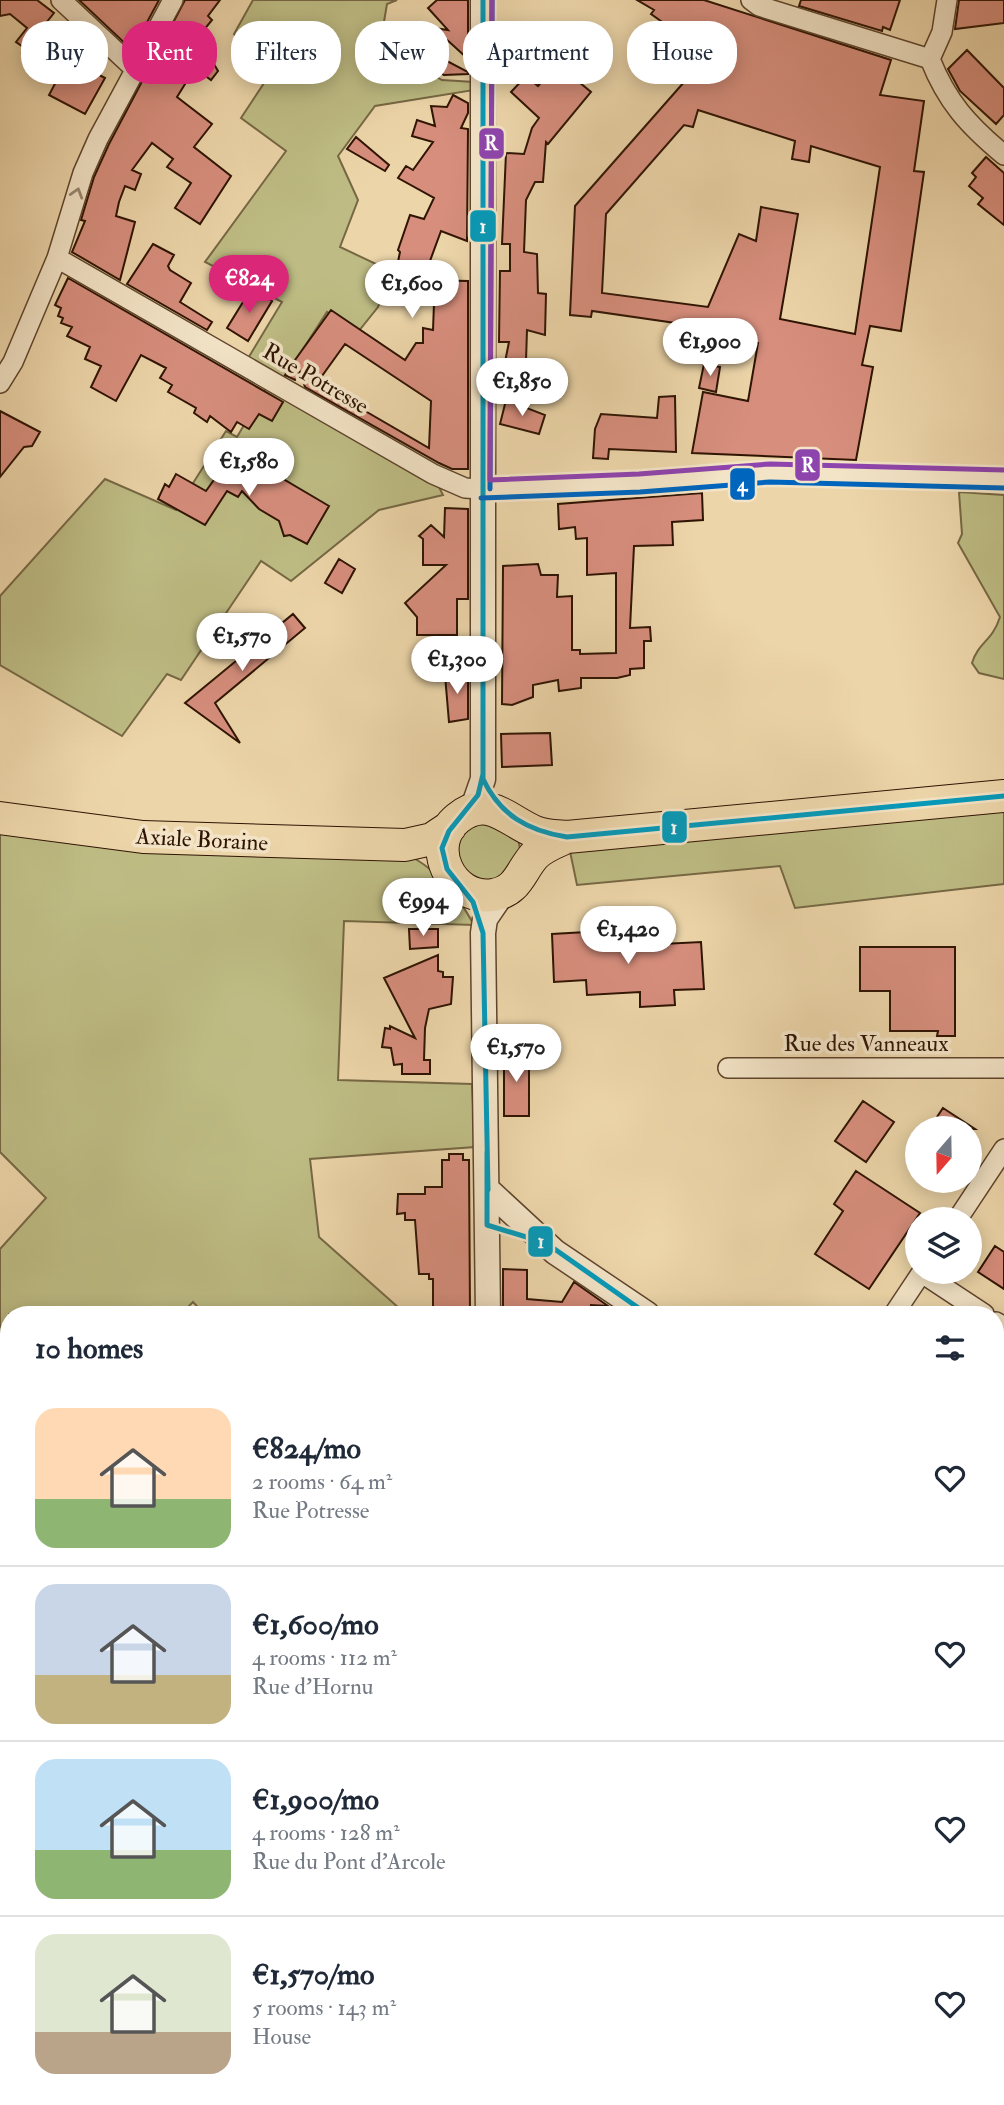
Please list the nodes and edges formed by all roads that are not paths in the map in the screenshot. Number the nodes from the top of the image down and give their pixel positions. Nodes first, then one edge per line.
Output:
1 (61, 0) edge
2 (173, 0) edge
3 (483, 0) edge
4 (751, 0) edge
5 (947, 0) edge
6 (162, 21) edge
7 (122, 57) edge
8 (930, 59) junction
9 (129, 84) edge
10 (1004, 155) edge
11 (57, 258) junction
12 (0, 383) edge
13 (1004, 479) edge
14 (481, 489) junction
15 (483, 779) junction
16 (1004, 796) edge
17 (511, 817) junction
18 (0, 818) edge
19 (457, 820) junction
20 (567, 838) junction
21 (405, 845) junction
22 (453, 878) junction
23 (515, 881) junction
24 (483, 933) junction
25 (728, 1068) dead end
26 (1004, 1068) edge
27 (1004, 1149) edge
28 (488, 1190) junction
29 (966, 1207) edge
30 (487, 1225) junction
31 (545, 1244) junction
32 (914, 1284) edge
33 (939, 1284) edge
34 (488, 1306) edge
35 (635, 1306) edge
36 (899, 1306) edge
37 (972, 1306) edge

1 - 7 street
2 - 6 street
3 - 14 street
4 - 8 street
5 - 8 street
8 - 10 street
11 -> 9 street
11 - 12 street
11 - 14 street, Rue Potresse
13 - 14 street, Rue Potresse
14 - 15 street
15 - 17 street
15 - 19 street
16 - 20 main road
17 - 19 main road
17 - 20 main road
17 - 23 main road
18 - 21 main road, Axiale Boraine
19 - 21 main road
19 - 22 main road
20 - 23 main road
21 - 22 main road
22 - 23 main road
22 - 24 street
23 - 24 street
24 - 28 street
25 - 26 street, Rue des Vanneaux
27 - 29 street
28 - 30 street
28 - 31 street
30 - 31 street
30 - 34 street
31 - 35 street
32 - 36 street
33 - 37 street

